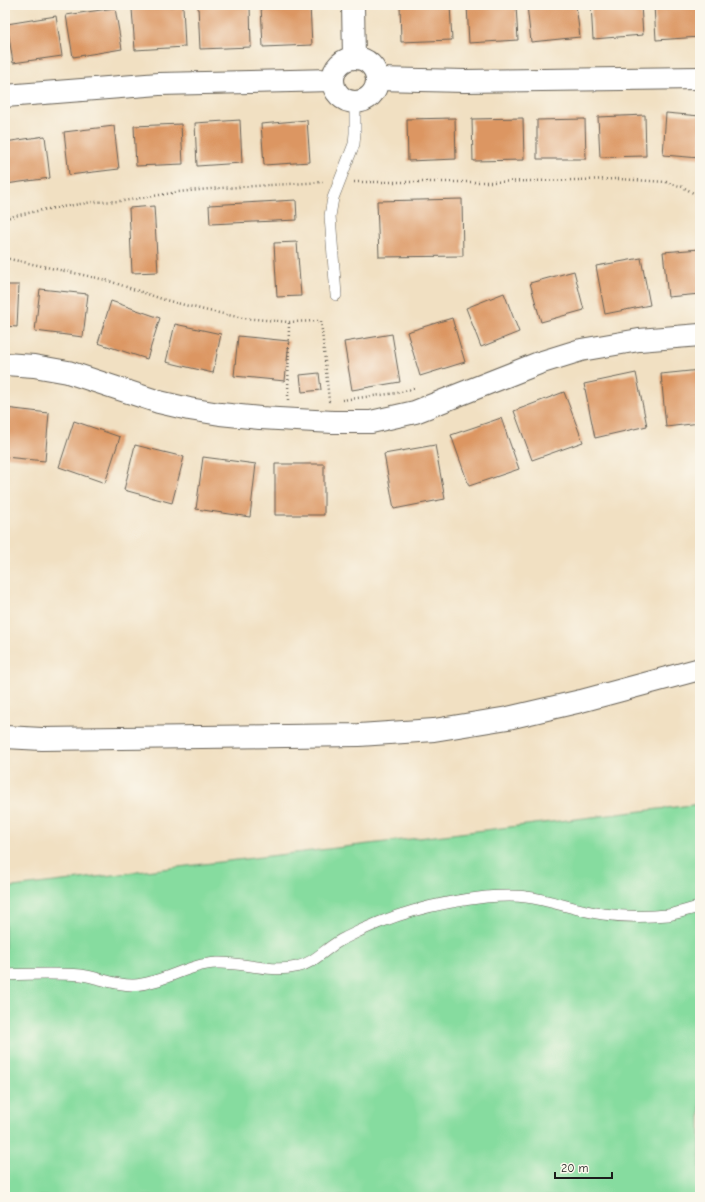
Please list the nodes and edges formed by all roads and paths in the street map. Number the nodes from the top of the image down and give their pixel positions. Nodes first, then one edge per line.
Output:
1 (353, 5) edge
2 (354, 57) junction
3 (700, 78) edge
4 (377, 79) junction
5 (332, 80) junction
6 (5, 96) edge
7 (355, 102) junction
8 (339, 182) junction
9 (700, 197) edge
10 (5, 218) edge
11 (5, 258) edge
12 (336, 295) dead end
13 (290, 322) junction
14 (700, 335) edge
15 (5, 364) edge
16 (419, 387) dead end
17 (281, 400) dead end
18 (700, 669) edge
19 (5, 737) edge
20 (700, 908) edge
21 (5, 975) edge

1 - 2 street
2 - 4 street
2 - 5 street
3 - 4 street
4 - 7 street
5 - 6 street
5 - 7 street
7 - 8 lane
8 - 9 path
8 - 10 path
8 - 12 lane
11 - 13 path
13 - 16 path
13 - 17 path
14 - 15 street
18 - 19 street
20 - 21 lane

